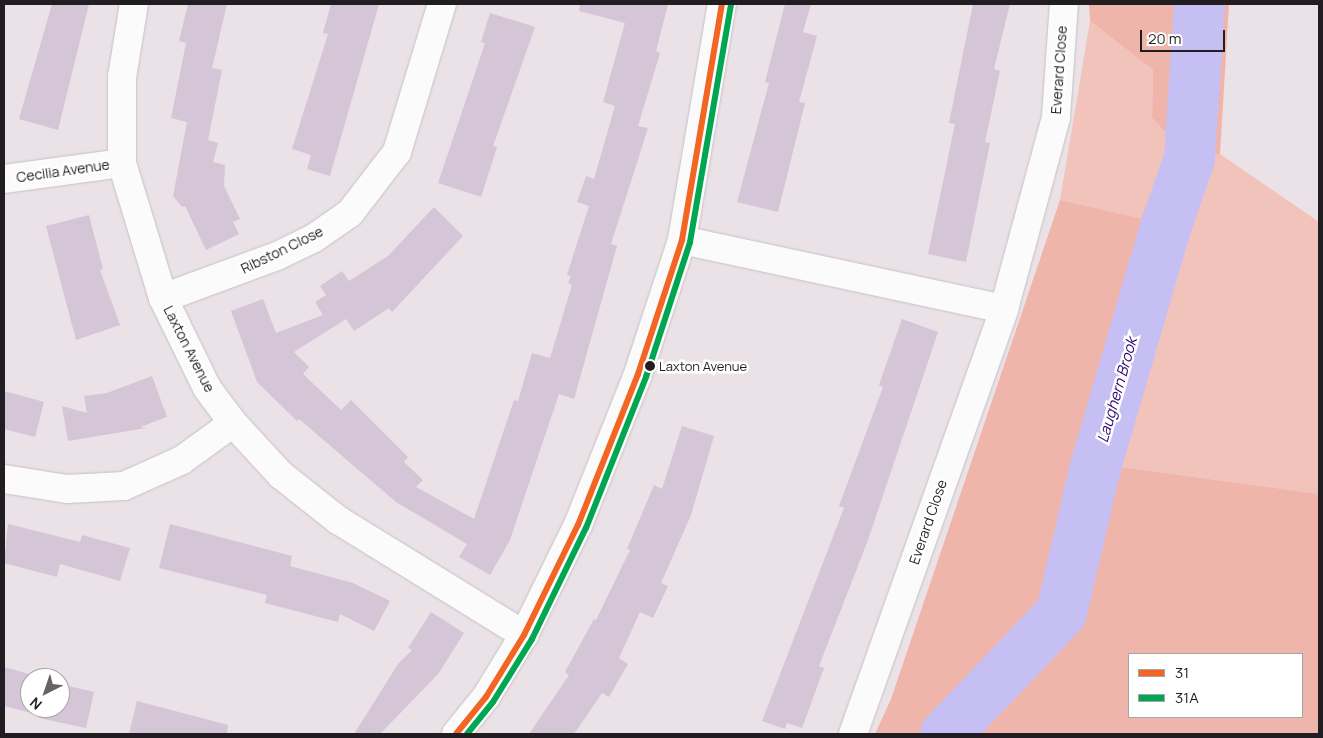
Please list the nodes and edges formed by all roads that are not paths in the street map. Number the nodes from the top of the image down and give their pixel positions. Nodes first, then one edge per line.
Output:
1 (134, 4) edge
2 (442, 4) edge
3 (722, 4) edge
4 (1064, 4) edge
5 (122, 163) junction
6 (4, 180) edge
7 (682, 240) junction
8 (163, 298) junction
9 (1004, 309) junction
10 (233, 423) junction
11 (4, 479) edge
12 (524, 635) junction
13 (456, 734) edge
14 (853, 734) edge

1 - 5 street, Laxton Avenue
2 - 8 street, Ribston Close
3 - 7 street
4 - 9 street, Everard Close
5 - 6 street, Cecilia Avenue
5 - 8 street, Laxton Avenue
7 - 9 street
7 - 12 street
8 - 10 street, Laxton Avenue
9 - 14 street, Everard Close
10 - 11 street
10 - 12 street, Laxton Avenue
12 - 13 street

